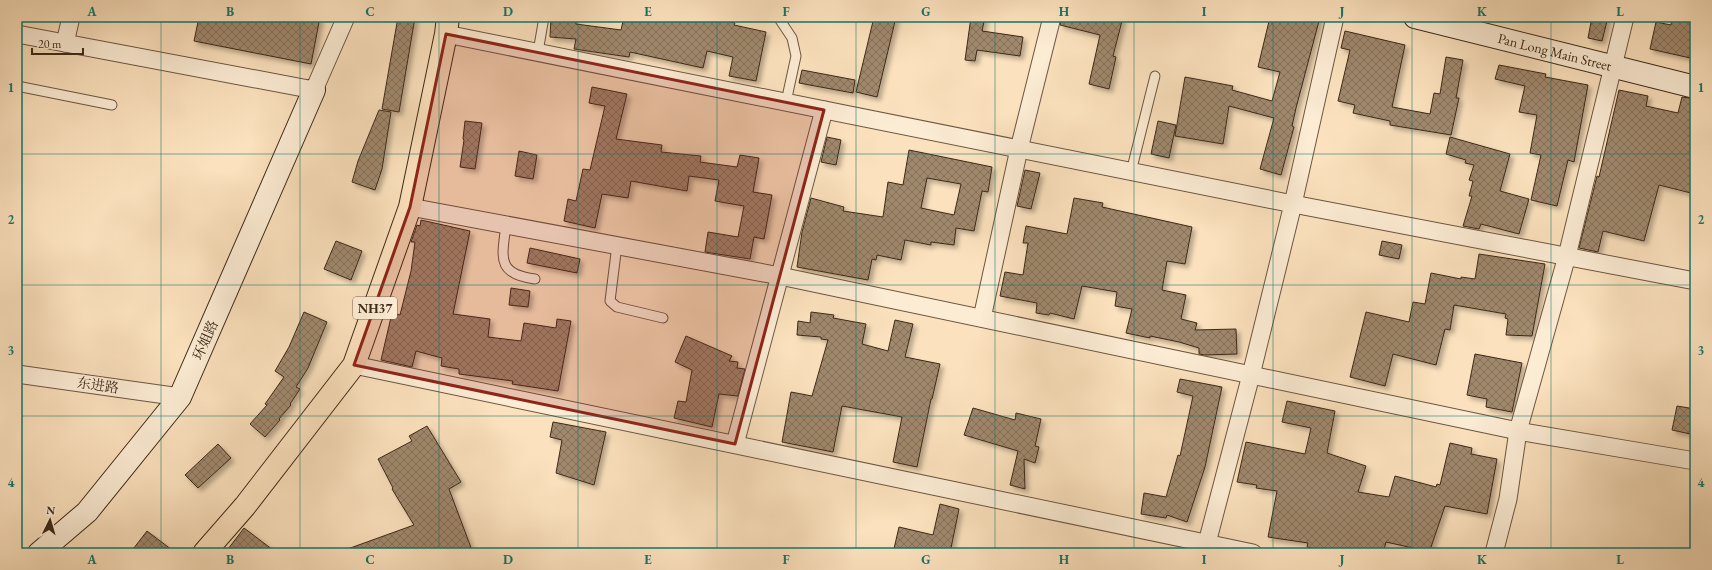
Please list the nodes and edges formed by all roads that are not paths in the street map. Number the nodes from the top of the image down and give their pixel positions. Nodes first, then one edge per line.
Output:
1 (71, 17) edge
2 (346, 17) edge
3 (544, 17) edge
4 (778, 17) edge
5 (1052, 17) edge
6 (1335, 17) edge
7 (1415, 17) edge
8 (1625, 17) edge
9 (447, 25) edge
10 (17, 34) edge
11 (65, 43) junction
12 (538, 52) junction
13 (1613, 68) junction
14 (1155, 76) dead end
15 (17, 86) edge
16 (1695, 87) edge
17 (314, 90) junction
18 (786, 102) junction
19 (112, 105) dead end
20 (824, 110) junction
21 (1019, 149) junction
22 (1130, 172) junction
23 (1293, 204) junction
24 (410, 207) junction
25 (506, 225) junction
26 (617, 246) junction
27 (1567, 256) junction
28 (780, 276) junction
29 (536, 279) dead end
30 (1695, 281) edge
31 (663, 318) dead end
32 (982, 318) junction
33 (354, 366) junction
34 (17, 374) edge
35 (1251, 375) junction
36 (180, 397) junction
37 (1518, 431) junction
38 (735, 444) junction
39 (1695, 461) edge
40 (1207, 543) junction
41 (39, 553) edge
42 (204, 553) edge
43 (1253, 553) edge
44 (1494, 553) edge

1 - 11 street
2 - 17 street
3 - 12 lane
4 - 18 lane
5 - 21 street
6 - 23 street
7 - 13 street, Pan Long Main Street
8 - 13 street
9 - 12 street
9 - 24 highway, NH37
10 - 11 street
11 - 17 street
12 - 18 street
13 - 16 street, Pan Long Main Street
13 - 27 street
14 - 22 lane
15 - 19 lane
17 - 36 street, 环姐路
18 - 20 street
20 - 21 street
20 - 28 street
21 - 22 street
21 - 32 street
22 - 23 street
23 - 27 street
23 - 35 street
24 - 25 street
24 - 33 highway, NH37
25 - 26 street
25 - 29 lane
26 - 28 street
26 - 31 lane
27 - 30 street
27 - 37 street
28 - 32 street
28 - 38 street
32 - 35 street
33 - 38 street
33 - 42 highway, NH37
34 - 36 street, 东进路
35 - 37 street
35 - 40 street
36 - 41 street, 环姐路
37 - 39 street
37 - 44 street
38 - 40 street
40 - 43 street

